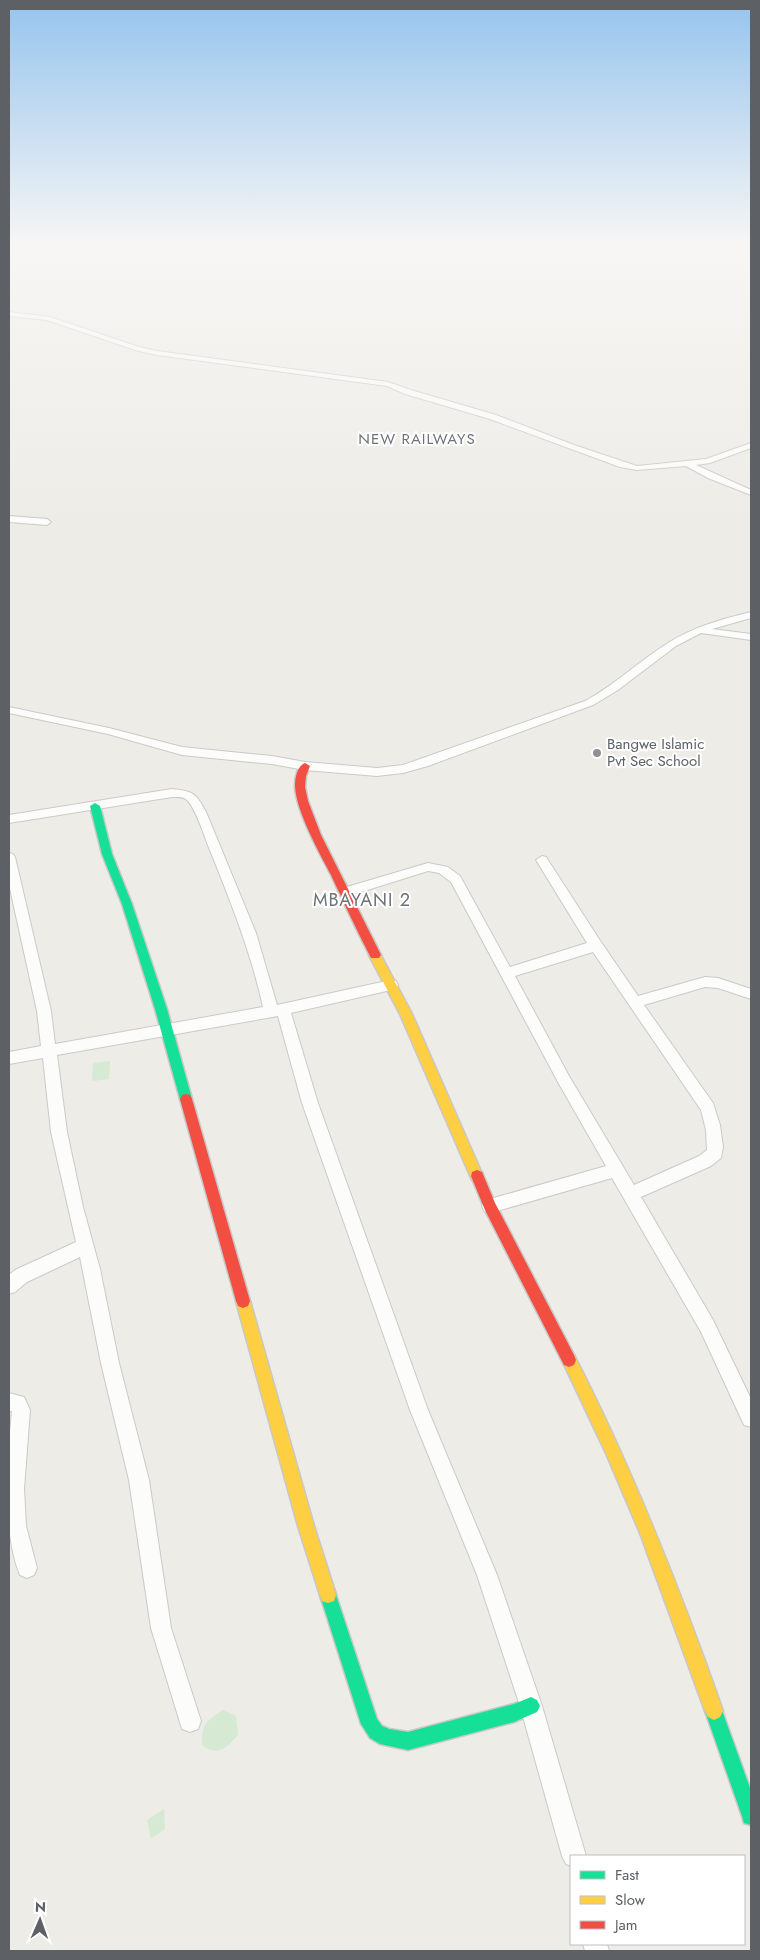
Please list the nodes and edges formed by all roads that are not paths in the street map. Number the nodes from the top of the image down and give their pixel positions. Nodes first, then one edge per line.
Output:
1 (109, 338) edge
2 (751, 444) edge
3 (689, 464) junction
4 (751, 493) edge
5 (9, 520) edge
6 (47, 522) dead end
7 (751, 615) edge
8 (700, 630) junction
9 (751, 637) edge
10 (9, 710) edge
11 (305, 766) junction
12 (95, 806) junction
13 (9, 819) edge
14 (9, 857) edge
15 (542, 860) dead end
16 (345, 892) junction
17 (596, 946) junction
18 (506, 973) junction
19 (391, 985) junction
20 (748, 993) edge
21 (635, 1002) junction
22 (277, 1010) junction
23 (167, 1030) junction
24 (49, 1051) junction
25 (9, 1058) edge
26 (616, 1170) junction
27 (630, 1194) junction
28 (490, 1206) junction
29 (86, 1246) junction
30 (9, 1286) edge
31 (9, 1402) edge
32 (751, 1418) edge
33 (27, 1568) dead end
34 (531, 1706) junction
35 (190, 1721) dead end
36 (751, 1816) edge
37 (574, 1855) edge

1 - 3 street
2 - 3 street
3 - 4 street
5 - 6 street
7 - 8 street
8 - 9 street
8 - 11 street
10 - 11 street
11 - 16 street
12 - 13 street
12 - 22 street
12 - 23 street
14 - 24 street
15 - 17 street
16 - 18 street
16 - 19 street
17 - 18 street
17 - 21 street
18 - 26 street
19 - 22 street
19 - 28 street
20 - 21 street
21 - 27 street
22 - 23 street
22 - 34 street
23 - 24 street
23 - 34 street
24 - 25 street
24 - 29 street
26 - 27 street
26 - 28 street
27 - 32 street
28 - 36 street
29 - 30 street
29 - 35 street
31 - 33 street
34 - 37 street

